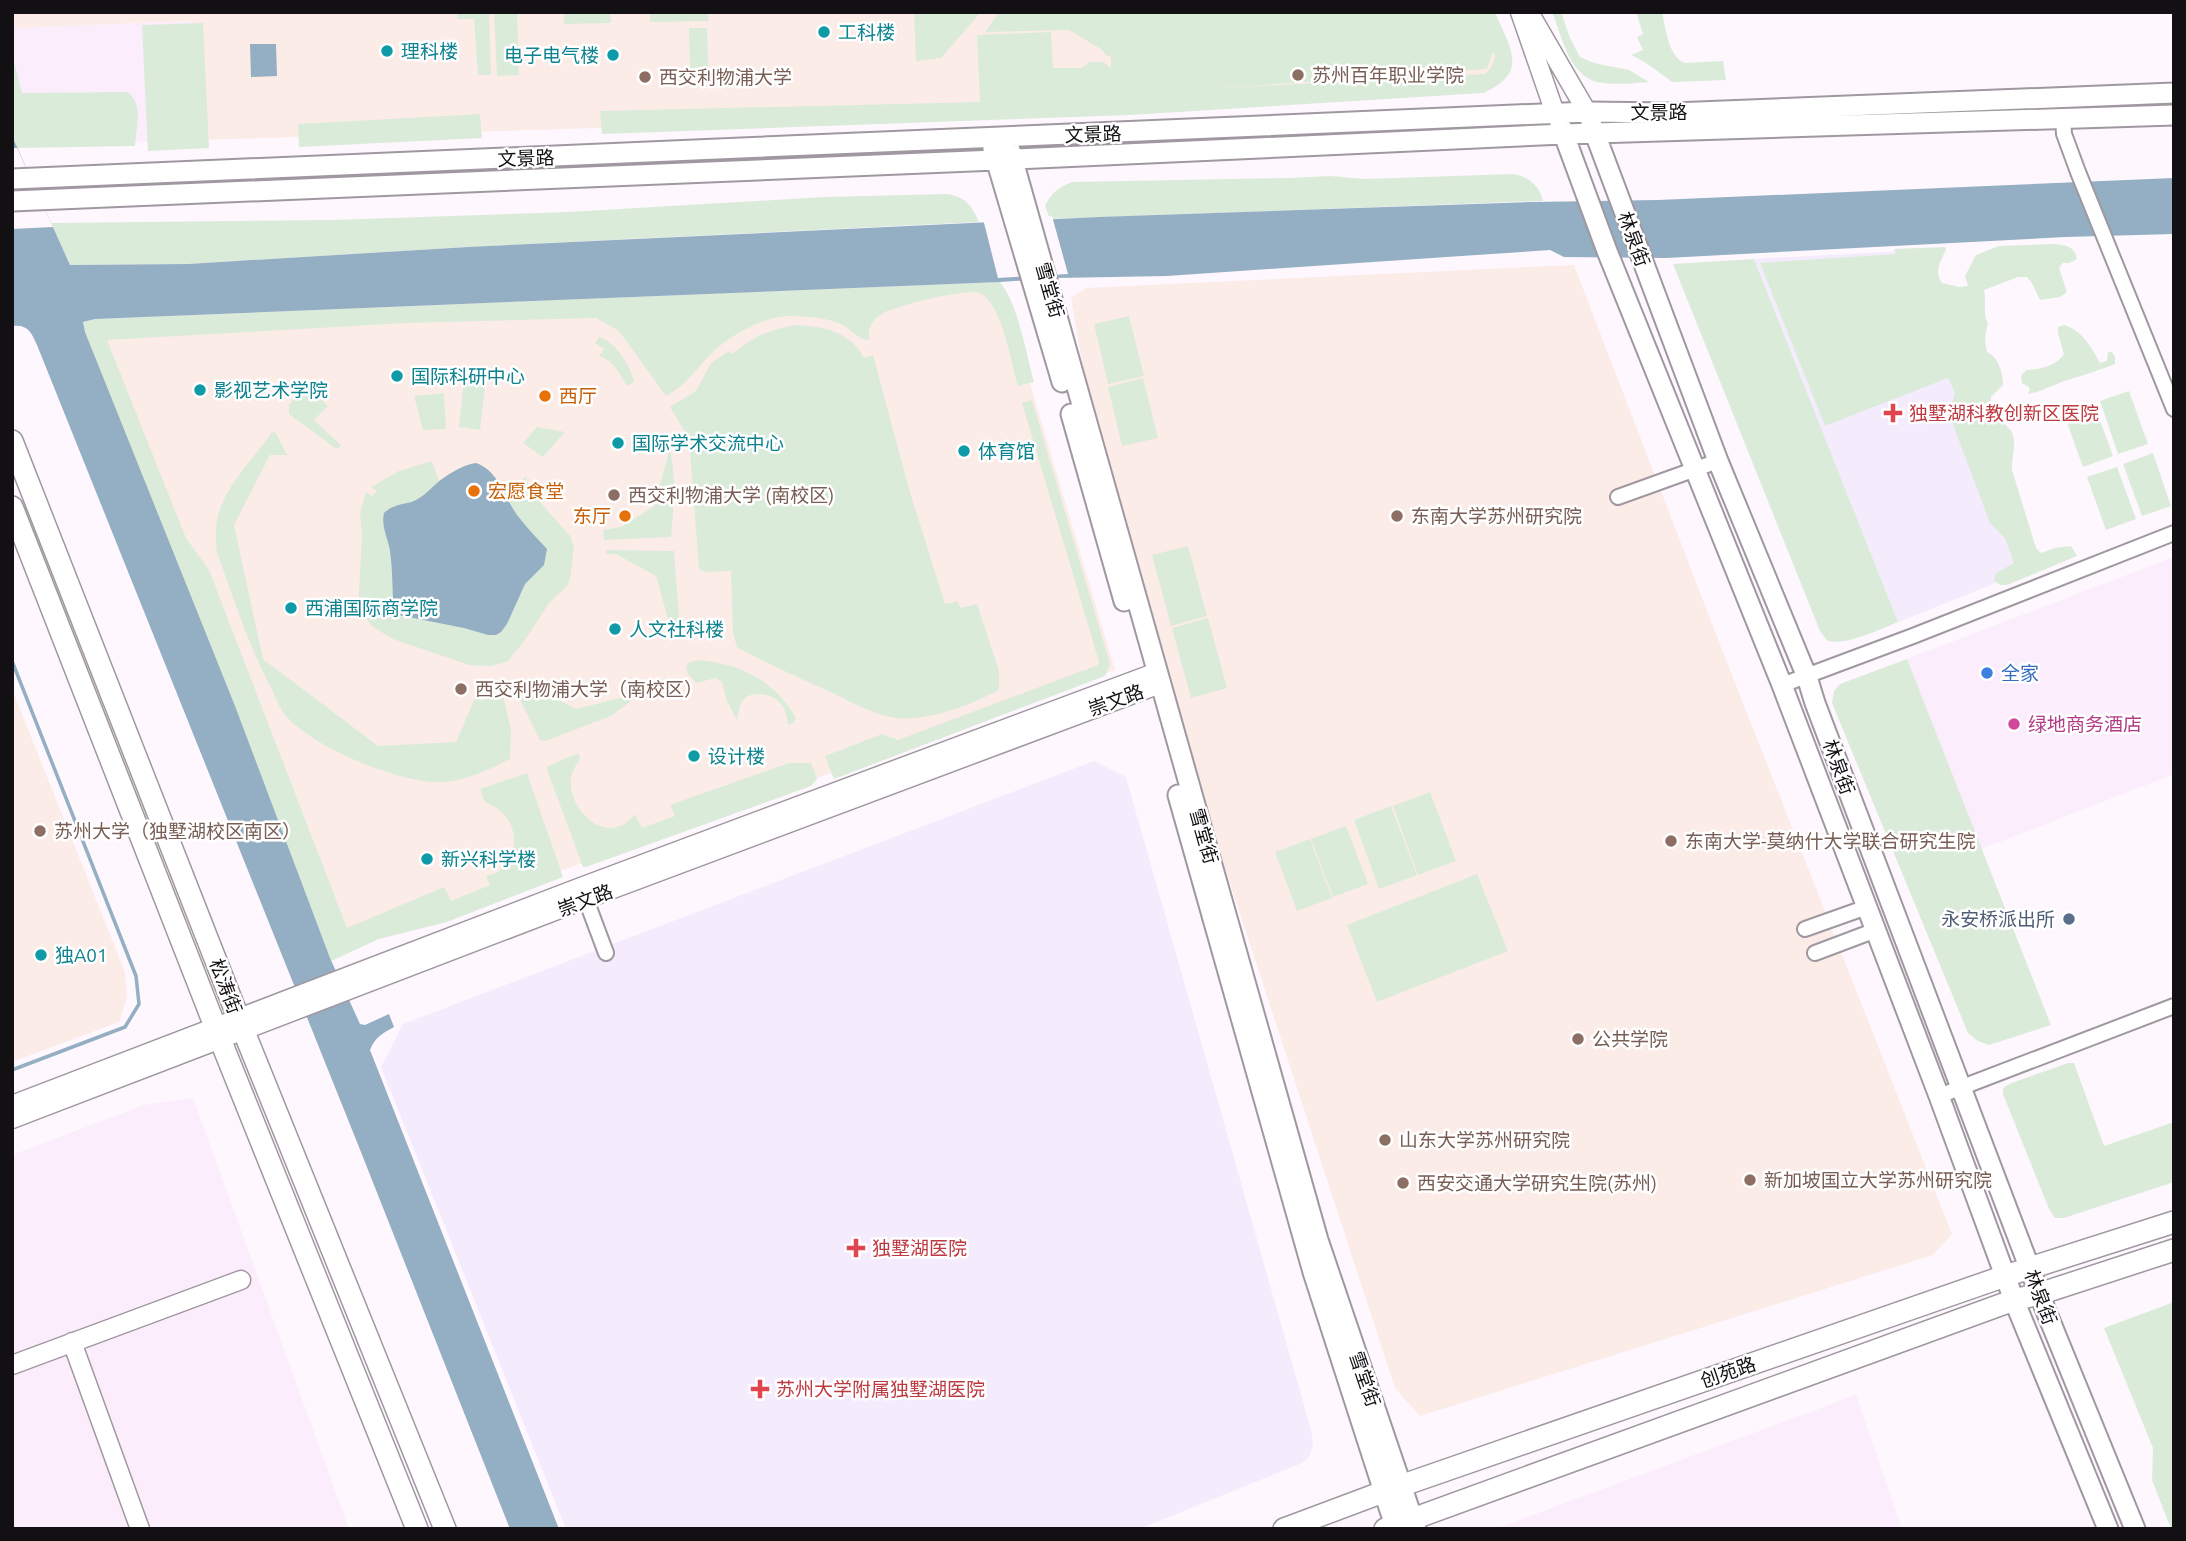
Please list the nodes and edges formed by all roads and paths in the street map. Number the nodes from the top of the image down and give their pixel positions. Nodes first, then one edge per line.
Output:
1 (1520, 12) edge
2 (1529, 12) edge
3 (2174, 93) edge
4 (1587, 112) junction
5 (1555, 113) junction
6 (2174, 115) edge
7 (2063, 119) junction
8 (1595, 133) junction
9 (1564, 134) junction
10 (998, 138) junction
11 (1005, 160) junction
12 (12, 179) edge
13 (12, 201) edge
14 (2174, 409) edge
15 (12, 441) edge
16 (1718, 461) junction
17 (1695, 470) junction
18 (1618, 497) dead end
19 (12, 507) edge
20 (2174, 533) edge
21 (1807, 677) junction
22 (1153, 680) junction
23 (1782, 685) junction
24 (587, 901) junction
25 (1867, 907) junction
26 (1805, 929) dead end
27 (1876, 930) junction
28 (605, 949) dead end
29 (1815, 953) dead end
30 (2174, 1006) edge
31 (241, 1024) junction
32 (218, 1033) junction
33 (1963, 1089) junction
34 (1939, 1096) junction
35 (12, 1105) edge
36 (12, 1119) edge
37 (2174, 1222) edge
38 (2174, 1251) edge
39 (2029, 1268) junction
40 (2005, 1276) junction
41 (241, 1280) dead end
42 (2039, 1294) junction
43 (2014, 1300) junction
44 (72, 1342) junction
45 (12, 1364) edge
46 (1392, 1488) junction
47 (1401, 1526) edge
48 (140, 1529) edge
49 (417, 1529) edge
50 (445, 1529) edge
51 (1284, 1529) edge
52 (2108, 1529) edge
53 (2135, 1529) edge

1 - 5 street, 林泉街
2 - 4 street, 林泉街
3 - 4 main road, 文景路
4 - 5 main road, 文景路
4 - 8 main road, 林泉街
5 - 9 main road, 林泉街
5 - 10 main road, 文景路
6 - 7 main road, 文景路
7 - 8 main road, 文景路
7 - 14 street
8 - 9 main road, 文景路
8 - 16 main road, 林泉街
9 - 11 main road, 文景路
9 - 17 main road, 林泉街
10 - 11 main road, 雪堂街
10 - 12 main road, 文景路
11 - 13 main road, 文景路
11 - 22 main road, 雪堂街
15 - 31 main road, 松涛街
16 - 17 street
16 - 21 main road, 林泉街
17 - 18 street
17 - 23 main road, 林泉街
19 - 32 main road, 松涛街
20 - 21 street
21 - 23 street
21 - 33 main road, 林泉街
22 - 24 street, 崇文路
22 - 46 main road, 雪堂街
23 - 25 main road, 林泉街
24 - 28 street
24 - 31 street, 崇文路
25 - 26 street
25 - 27 main road, 林泉街
27 - 29 street
27 - 34 main road, 林泉街
30 - 33 street
31 - 32 street, 崇文路
31 - 50 main road, 松涛街
32 - 35 street, 崇文路
32 - 36 street, 崇文路
32 - 49 main road, 松涛街
33 - 34 street
33 - 39 main road, 林泉街
34 - 40 main road, 林泉街
37 - 39 main road, 创苑路
38 - 42 main road, 创苑路
39 - 40 main road, 创苑路
39 - 42 main road, 林泉街
40 - 43 main road, 林泉街
40 - 46 main road, 创苑路
41 - 44 street
42 - 43 main road, 创苑路
42 - 53 main road, 林泉街
43 - 47 main road, 创苑路
43 - 52 main road, 林泉街
44 - 45 street
44 - 48 street
46 - 47 main road, 雪堂街
46 - 51 main road, 创苑路

